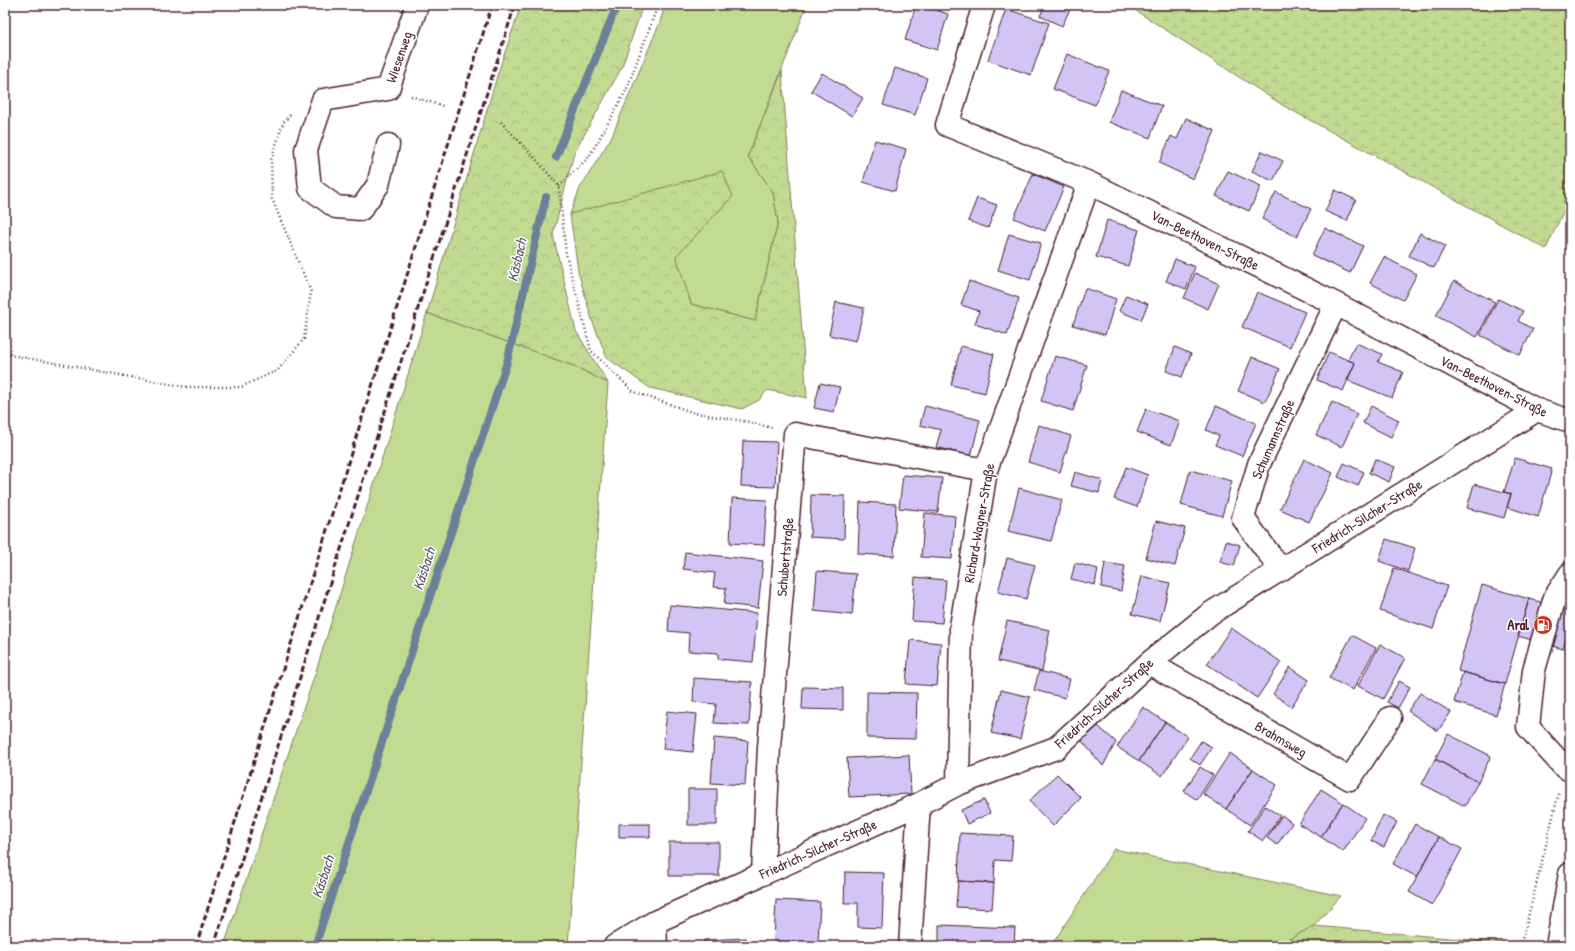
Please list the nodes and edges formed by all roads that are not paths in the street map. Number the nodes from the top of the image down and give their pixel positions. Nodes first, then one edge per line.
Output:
1 (417, 5) edge
2 (984, 5) edge
3 (388, 145) dead end
4 (1089, 183) junction
5 (1336, 304) junction
6 (1538, 410) junction
7 (1570, 421) edge
8 (986, 470) junction
9 (1281, 570) junction
10 (1570, 574) edge
11 (1149, 663) junction
12 (1390, 718) dead end
13 (1567, 768) edge
14 (958, 784) junction
15 (919, 804) junction
16 (763, 874) junction
17 (1570, 874) edge
18 (655, 922) junction
19 (616, 946) edge
20 (656, 946) edge
21 (910, 946) edge
22 (1557, 946) edge

1 - 3 street, Wiesenweg
2 - 4 street, Van-Beethoven-Straße
4 - 5 street, Van-Beethoven-Straße
4 - 8 street, Richard-Wagner-Straße
5 - 6 street, Van-Beethoven-Straße
5 - 9 street, Schumannstraße
6 - 7 street, Van-Beethoven-Straße
6 - 9 street, Friedrich-Silcher-Straße
8 - 14 street, Richard-Wagner-Straße
8 - 16 street, Schubertstraße
9 - 11 street, Friedrich-Silcher-Straße
10 - 13 street
11 - 12 street, Brahmsweg
11 - 14 street, Friedrich-Silcher-Straße
14 - 15 street, Friedrich-Silcher-Straße
15 - 16 street, Friedrich-Silcher-Straße
15 - 21 street
16 - 18 street, Friedrich-Silcher-Straße
17 - 22 street
18 - 19 street, Friedrich-Silcher-Straße
18 - 20 street

